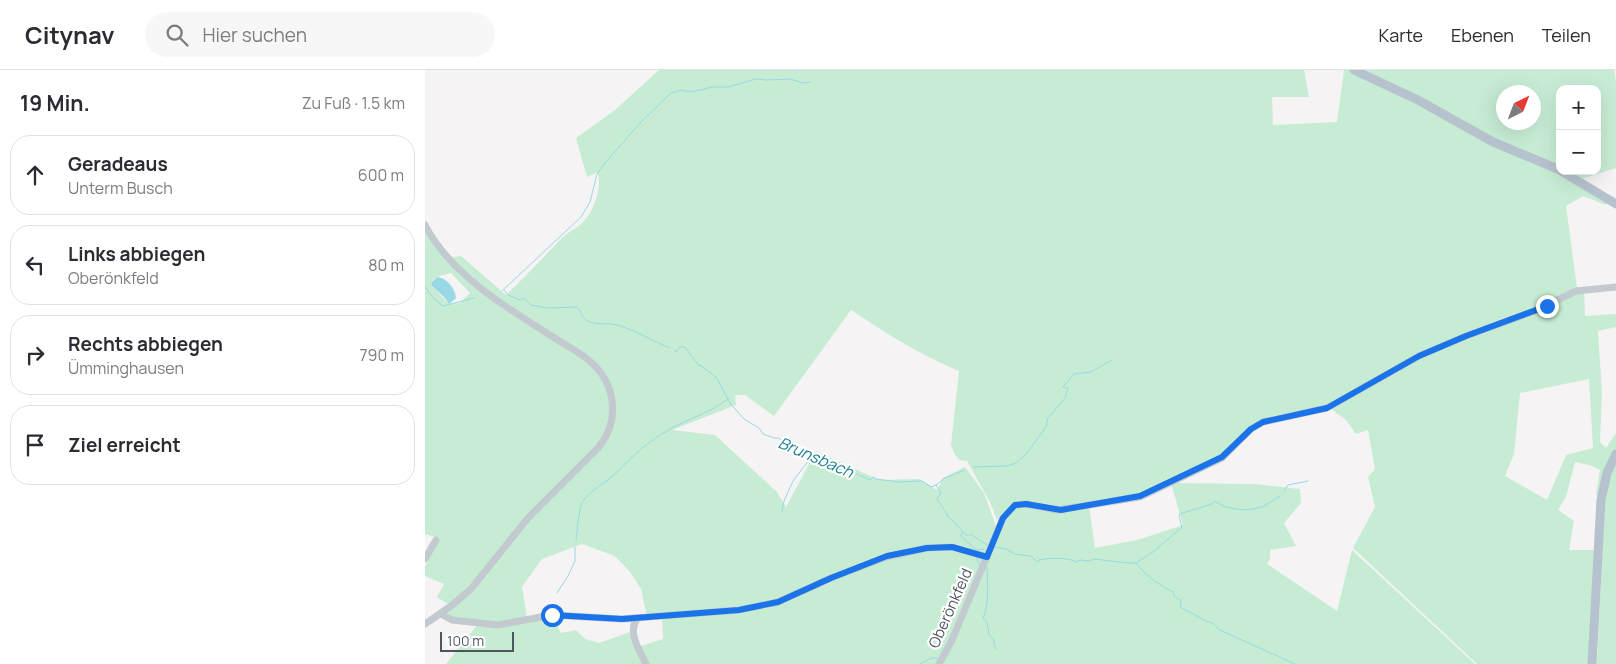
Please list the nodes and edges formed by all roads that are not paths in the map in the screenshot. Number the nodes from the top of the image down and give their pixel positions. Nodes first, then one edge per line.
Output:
1 (1355, 71) edge
2 (1556, 169) edge
3 (1567, 175) edge
4 (1616, 204) edge
5 (425, 225) edge
6 (1616, 287) edge
7 (1616, 454) edge
8 (435, 540) dead end
9 (987, 557) junction
10 (425, 559) edge
11 (441, 614) junction
12 (637, 619) junction
13 (425, 624) edge
14 (646, 664) edge
15 (939, 664) edge
16 (1592, 664) edge

1 - 2 main road
3 - 4 main road
5 - 11 street
6 - 9 street, Oberönkfeld
7 - 16 main road
8 - 10 street
9 - 12 street
9 - 15 street, Oberönkfeld
11 - 12 street
11 - 13 street
12 - 14 street

